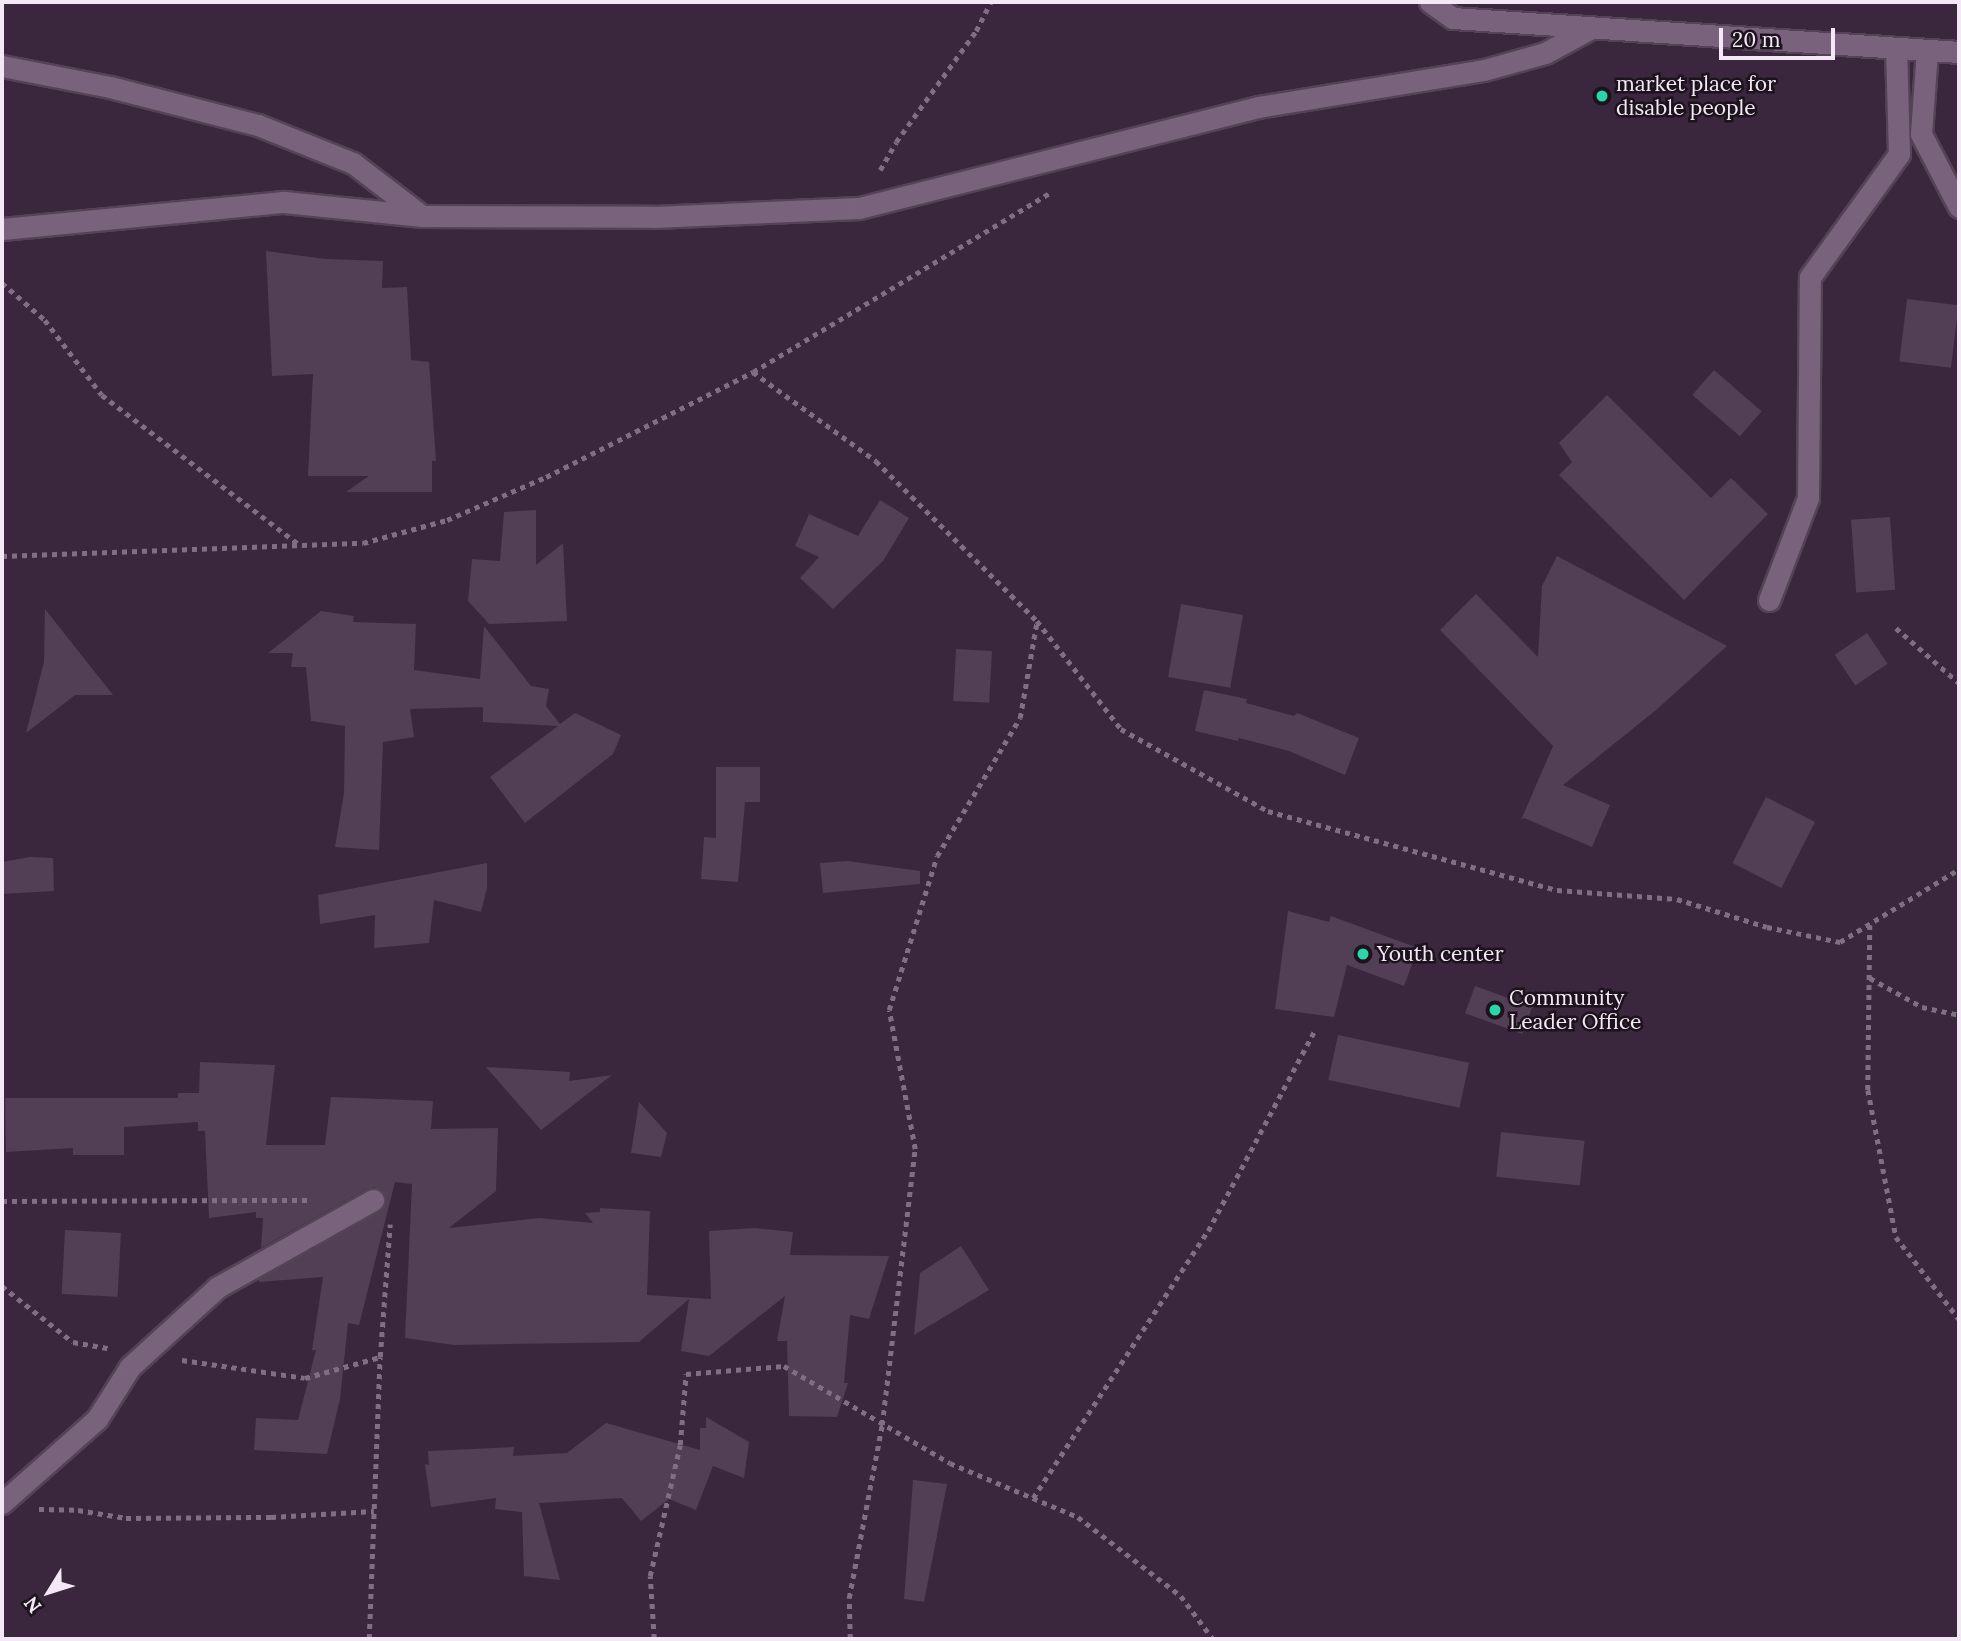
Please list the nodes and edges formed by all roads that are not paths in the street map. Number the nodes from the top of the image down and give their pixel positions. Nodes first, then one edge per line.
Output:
1 (1430, 2) edge
2 (1591, 28) junction
3 (1896, 48) junction
4 (1927, 50) junction
5 (1959, 52) edge
6 (2, 66) edge
7 (1959, 207) edge
8 (422, 216) junction
9 (2, 229) edge
10 (1769, 600) dead end
11 (373, 1200) road end
12 (2, 1503) edge

1 - 2 street
2 - 3 street
2 - 8 street
3 - 4 street
3 - 10 street
4 - 5 street
4 - 7 street
6 - 8 street
8 - 9 street
11 - 12 street

